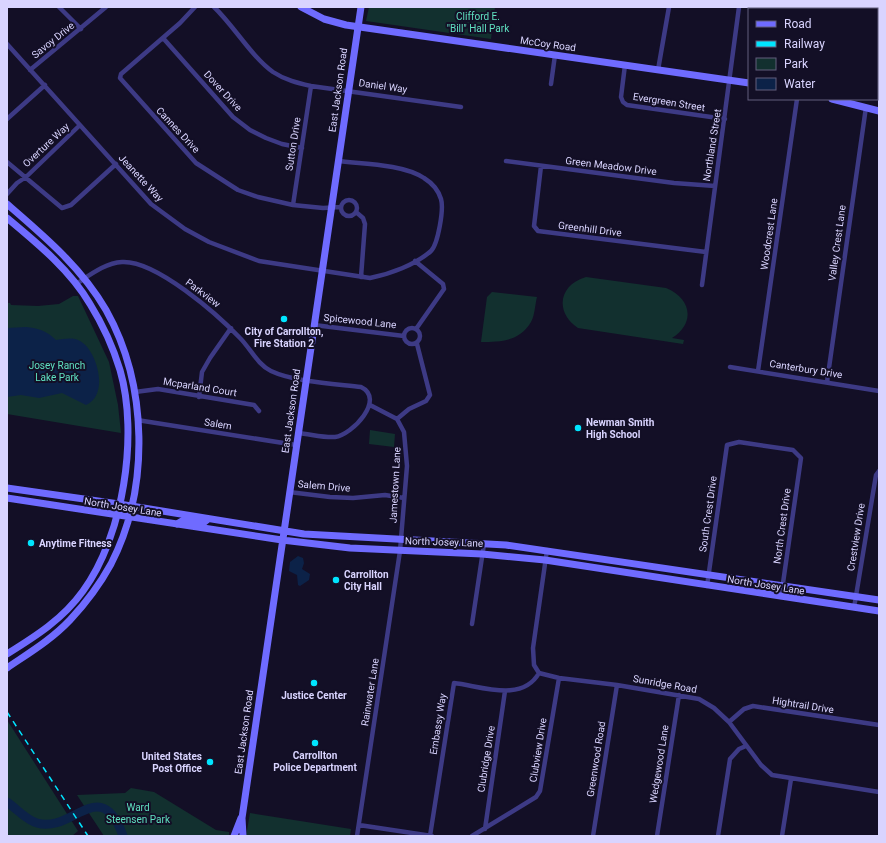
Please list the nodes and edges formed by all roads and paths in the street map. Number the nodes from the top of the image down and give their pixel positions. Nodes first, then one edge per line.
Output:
1 (59, 7) edge
2 (106, 7) edge
3 (195, 7) edge
4 (214, 7) edge
5 (301, 7) edge
6 (361, 7) edge
7 (669, 7) edge
8 (739, 7) edge
9 (358, 26) junction
10 (81, 29) junction
11 (163, 38) junction
12 (7, 44) edge
13 (555, 55) junction
14 (625, 65) junction
15 (30, 70) junction
16 (658, 70) junction
17 (730, 80) junction
18 (748, 83) edge
19 (551, 84) dead end
20 (45, 85) junction
21 (311, 86) junction
22 (348, 90) junction
23 (797, 100) edge
24 (836, 100) edge
25 (461, 107) dead end
26 (866, 107) junction
27 (879, 111) edge
28 (7, 119) edge
29 (725, 119) junction
30 (80, 125) junction
31 (302, 148) junction
32 (338, 161) junction
33 (506, 161) dead end
34 (7, 162) edge
35 (116, 164) junction
36 (541, 166) junction
37 (26, 177) junction
38 (715, 186) junction
39 (7, 194) edge
40 (7, 204) edge
41 (293, 205) junction
42 (331, 207) junction
43 (341, 207) junction
44 (356, 212) junction
45 (7, 218) edge
46 (706, 252) junction
47 (415, 261) junction
48 (322, 271) junction
49 (361, 277) junction
50 (85, 279) junction
51 (76, 284) junction
52 (702, 285) dead end
53 (314, 325) junction
54 (231, 328) junction
55 (416, 329) junction
56 (404, 336) junction
57 (417, 344) junction
58 (730, 367) dead end
59 (758, 371) junction
60 (306, 380) junction
61 (827, 382) junction
62 (879, 391) edge
63 (135, 392) junction
64 (200, 397) junction
65 (370, 405) junction
66 (259, 411) dead end
67 (397, 419) junction
68 (137, 420) junction
69 (128, 421) junction
70 (298, 433) junction
71 (296, 445) junction
72 (801, 458) joint
73 (879, 470) edge
74 (7, 488) edge
75 (289, 492) junction
76 (7, 498) edge
77 (404, 498) junction
78 (119, 504) junction
79 (130, 507) junction
80 (116, 516) junction
81 (128, 518) junction
82 (208, 519) junction
83 (236, 524) junction
84 (176, 525) junction
85 (208, 530) junction
86 (284, 531) junction
87 (282, 540) junction
88 (401, 540) junction
89 (484, 544) junction
90 (547, 550) junction
91 (400, 551) junction
92 (482, 554) junction
93 (545, 560) junction
94 (708, 575) junction
95 (707, 586) junction
96 (782, 586) junction
97 (781, 598) junction
98 (856, 598) junction
99 (879, 600) edge
100 (854, 608) junction
101 (879, 611) edge
102 (472, 624) dead end
103 (19, 647) junction
104 (7, 654) edge
105 (7, 659) edge
106 (7, 668) edge
107 (539, 673) junction
108 (559, 678) junction
109 (617, 685) junction
110 (505, 691) junction
111 (679, 695) junction
112 (729, 722) junction
113 (879, 725) edge
114 (746, 746) junction
115 (791, 779) junction
116 (879, 792) edge
117 (242, 818) junction
118 (359, 825) junction
119 (485, 829) junction
120 (405, 834) edge
121 (234, 836) edge
122 (243, 836) edge
123 (357, 836) edge
124 (431, 836) edge
125 (472, 836) edge
126 (593, 836) edge
127 (657, 836) edge
128 (718, 836) edge
129 (782, 836) edge

1 - 10 street
2 - 10 street, Savoy Drive
3 - 11 street, Cannes Drive
4 - 21 street, Daniel Way
5 - 9 main road, McCoy Road
6 - 9 main road, East Jackson Road
7 - 16 street
8 - 17 street, Northland Street
9 - 13 main road, McCoy Road
9 - 22 main road, East Jackson Road
10 - 15 street, Savoy Drive
11 - 31 street, Dover Drive
11 - 41 street, Cannes Drive
12 - 15 street, Jeanette Way
13 - 14 main road, McCoy Road
13 - 19 street
14 - 16 main road, McCoy Road
14 - 29 street, Evergreen Street
15 - 20 street, Jeanette Way
16 - 17 main road, McCoy Road
17 - 18 main road, McCoy Road
17 - 29 street, Northland Street
20 - 28 street
20 - 30 street, Jeanette Way
21 - 22 street, Daniel Way
21 - 31 street, Sutton Drive
22 - 25 street, Daniel Way
22 - 32 main road, East Jackson Road
23 - 59 street, Woodcrest Lane
24 - 26 main road
26 - 27 main road
26 - 61 street, Valley Crest Lane
29 - 38 street, Northland Street
30 - 35 street, Jeanette Way
30 - 37 street, Overture Way
31 - 41 street, Sutton Drive
32 - 42 main road, East Jackson Road
32 - 47 street, Jeanette Way
33 - 36 street, Green Meadow Drive
34 - 37 street
35 - 37 street
35 - 48 street, Jeanette Way
36 - 38 street, Green Meadow Drive
36 - 46 street, Greenhill Drive
37 - 39 street, Overture Way
38 - 46 street, Northland Street
40 - 50 main road
41 - 42 street, Cannes Drive
42 - 43 street, Cannes Drive
42 - 48 main road, East Jackson Road
43 - 44 street
43 - 44 street
44 - 49 street
45 - 51 main road
46 - 52 street, Northland Street
47 - 49 street, Jeanette Way
47 - 55 street
48 - 49 street, Jeanette Way
48 - 53 main road, East Jackson Road
50 - 51 street, Parkview
50 - 54 street, Parkview
50 - 63 main road
51 - 69 main road
53 - 56 street, Spicewood Lane
53 - 60 main road, East Jackson Road
54 - 60 street, Parkview
54 - 64 street
55 - 56 street, Spicewood Lane
55 - 57 street
56 - 57 street, Spicewood Lane
57 - 67 street
58 - 59 street, Canterbury Drive
59 - 61 street, Canterbury Drive
60 - 65 street, Parkview
60 - 70 main road, East Jackson Road
61 - 62 street, Canterbury Drive
63 - 64 street, Mcparland Court
63 - 68 main road
64 - 66 street, Mcparland Court
65 - 67 street
65 - 70 street
67 - 77 street, Jamestown Lane
68 - 69 main road
68 - 71 street, Salem
68 - 79 main road
69 - 78 main road
70 - 71 main road, East Jackson Road
71 - 75 main road, East Jackson Road
72 - 94 street, South Crest Drive
72 - 96 street, North Crest Drive
73 - 98 street, Crestview Drive
74 - 78 main road, North Josey Lane
75 - 77 street, Salem Drive
75 - 86 main road, East Jackson Road
76 - 80 main road, North Josey Lane
77 - 88 street, Jamestown Lane
78 - 79 main road, North Josey Lane
78 - 80 main road
79 - 81 main road
79 - 82 main road, North Josey Lane
80 - 81 main road, North Josey Lane
80 - 103 main road
81 - 84 main road, North Josey Lane
81 - 106 main road
82 - 83 main road, North Josey Lane
82 - 84 main road
83 - 85 main road
83 - 86 main road, North Josey Lane
84 - 85 main road, North Josey Lane
85 - 87 main road, North Josey Lane
86 - 87 main road, East Jackson Road
86 - 88 main road, North Josey Lane
87 - 91 main road, North Josey Lane
87 - 117 main road, East Jackson Road
88 - 89 main road, North Josey Lane
88 - 91 street, Jamestown Lane
89 - 90 main road, North Josey Lane
89 - 92 street
90 - 93 street
90 - 94 main road, North Josey Lane
91 - 92 main road, North Josey Lane
91 - 118 street, Rainwater Lane
92 - 93 main road, North Josey Lane
92 - 102 street
93 - 95 main road, North Josey Lane
93 - 107 street
94 - 95 street, South Crest Drive
94 - 96 main road, North Josey Lane
95 - 97 main road, North Josey Lane
96 - 97 street, North Crest Drive
96 - 98 main road, North Josey Lane
97 - 100 main road, North Josey Lane
98 - 99 main road, North Josey Lane
98 - 100 street, Crestview Drive
100 - 101 main road, North Josey Lane
103 - 104 main road
103 - 105 main road
107 - 108 street, Sunridge Road
107 - 110 street, Embassy Way
108 - 109 street, Sunridge Road
108 - 119 street, Clubview Drive
109 - 111 street, Sunridge Road
109 - 126 street, Greenwood Road
110 - 119 street, Clubridge Drive
110 - 124 street, Embassy Way
111 - 112 street, Sunridge Road
111 - 127 street, Wedgewood Lane
112 - 113 street, Hightrail Drive
112 - 114 street, Sunridge Road
114 - 115 street, Sunridge Road
114 - 128 street
115 - 116 street, Sunridge Road
115 - 129 street
117 - 121 main road, East Jackson Road
117 - 122 main road, East Jackson Road
118 - 120 street
118 - 123 street, Rainwater Lane
119 - 125 street, Clubview Drive
120 - 124 street

